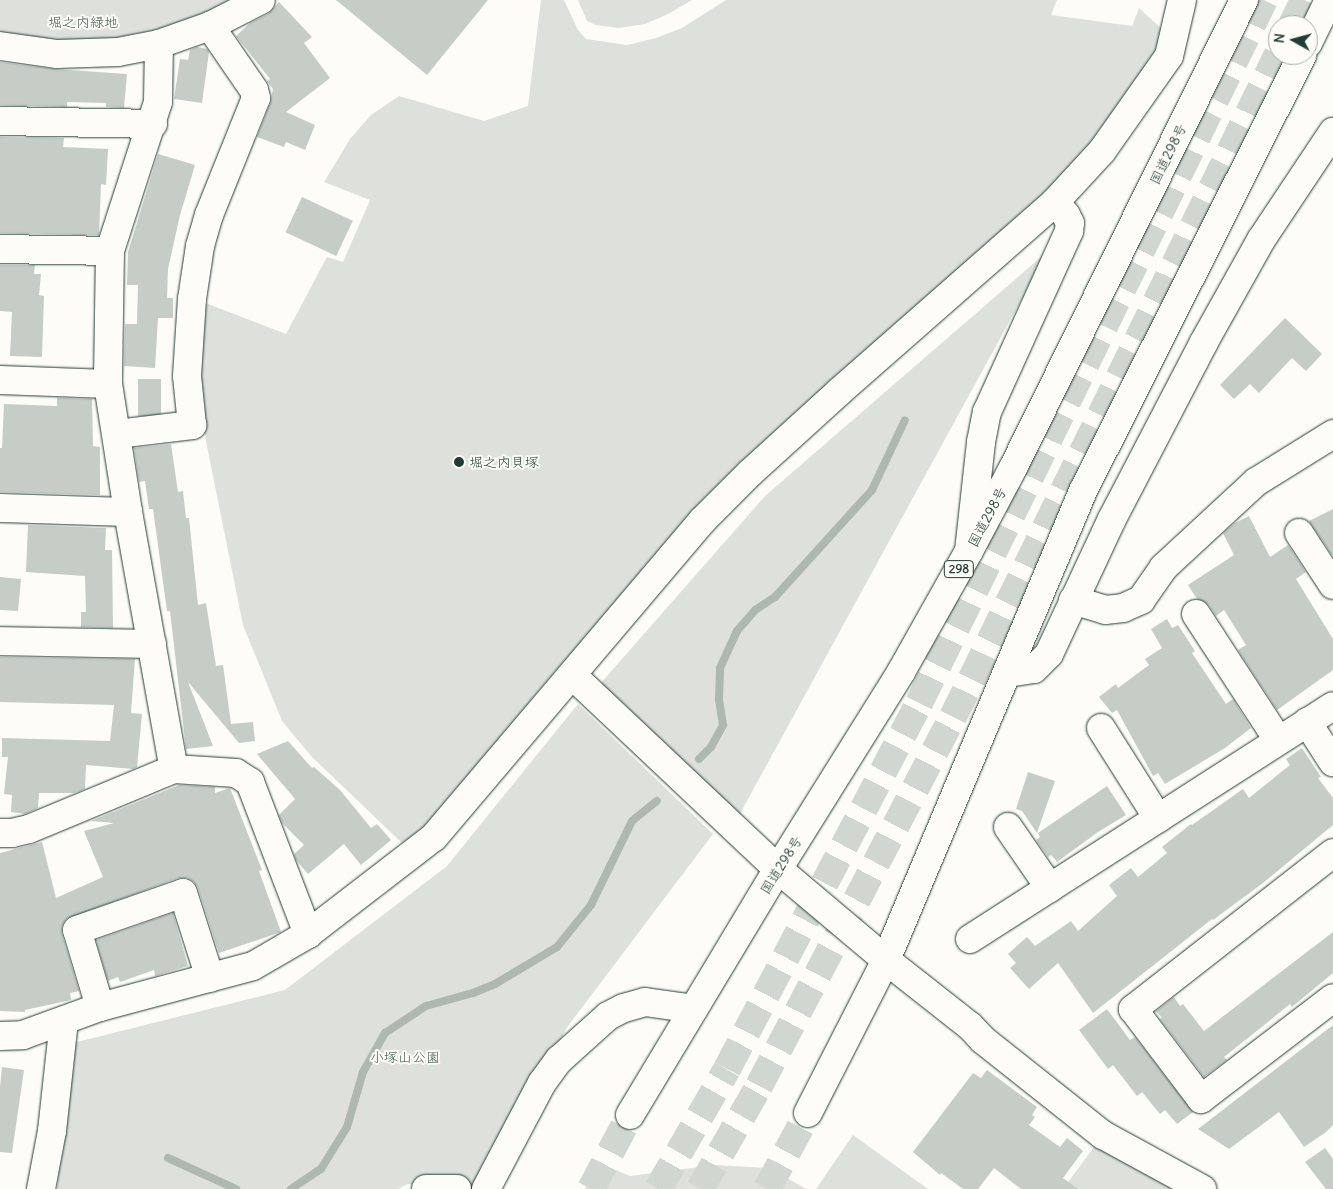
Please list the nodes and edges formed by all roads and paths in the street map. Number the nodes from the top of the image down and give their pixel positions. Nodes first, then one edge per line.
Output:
1 (261, 0) edge
2 (1182, 0) edge
3 (1244, 0) edge
4 (1330, 0) edge
5 (1318, 23) edge
6 (210, 26) junction
7 (159, 44) junction
8 (0, 46) edge
9 (1297, 65) edge
10 (0, 121) edge
11 (153, 124) junction
12 (1333, 132) edge
13 (1055, 202) junction
14 (0, 249) edge
15 (110, 251) junction
16 (0, 380) edge
17 (108, 384) junction
18 (117, 434) junction
19 (1333, 434) edge
20 (0, 508) edge
21 (128, 512) junction
22 (1299, 533) dead end
23 (969, 552) junction
24 (1333, 585) edge
25 (1073, 600) junction
26 (1196, 614) dead end
27 (0, 642) edge
28 (152, 644) junction
29 (1008, 673) junction
30 (572, 675) junction
31 (1333, 706) edge
32 (1307, 722) junction
33 (1100, 728) dead end
34 (1278, 740) junction
35 (1333, 762) edge
36 (174, 769) junction
37 (1158, 818) junction
38 (1008, 827) dead end
39 (0, 833) edge
40 (1333, 852) edge
41 (778, 869) junction
42 (1050, 888) junction
43 (308, 934) junction
44 (970, 939) dead end
45 (886, 960) junction
46 (210, 978) junction
47 (1333, 998) edge
48 (100, 1008) junction
49 (694, 1009) junction
50 (64, 1020) junction
51 (0, 1036) edge
52 (808, 1113) tunnel mouth
53 (630, 1115) tunnel mouth
54 (41, 1189) edge
55 (426, 1189) edge
56 (457, 1189) edge
57 (486, 1189) edge
58 (1202, 1189) edge

1 - 6 main road
2 - 13 main road
3 - 23 main road, 国道298号 / 298
4 - 5 main road
6 - 7 main road
6 - 18 main road
7 - 8 main road
7 - 11 main road
9 - 29 main road
10 - 11 main road
11 - 15 main road
12 - 25 main road
13 - 23 main road
13 - 30 main road
14 - 15 main road
15 - 17 main road
16 - 17 main road
17 - 18 main road
18 - 21 main road
19 - 25 main road
20 - 21 main road
21 - 28 main road
22 - 24 main road
23 - 41 main road, 国道298号 / 298
25 - 29 main road
26 - 34 main road
27 - 28 main road
28 - 36 main road
29 - 45 main road
30 - 41 main road
30 - 43 main road
31 - 32 main road
32 - 34 main road
32 - 35 main road
33 - 37 main road
34 - 37 main road
36 - 39 main road
36 - 43 main road
37 - 42 main road
38 - 42 main road
40 - 47 main road
41 - 45 main road
41 - 49 main road, 国道298号 / 298
42 - 44 main road
43 - 46 main road
45 - 52 main road
45 - 58 main road
46 - 48 main road
46 - 48 main road
48 - 50 main road
49 - 53 main road, 国道298号 / 298
49 - 57 main road
50 - 51 main road
50 - 54 main road
55 - 56 main road

